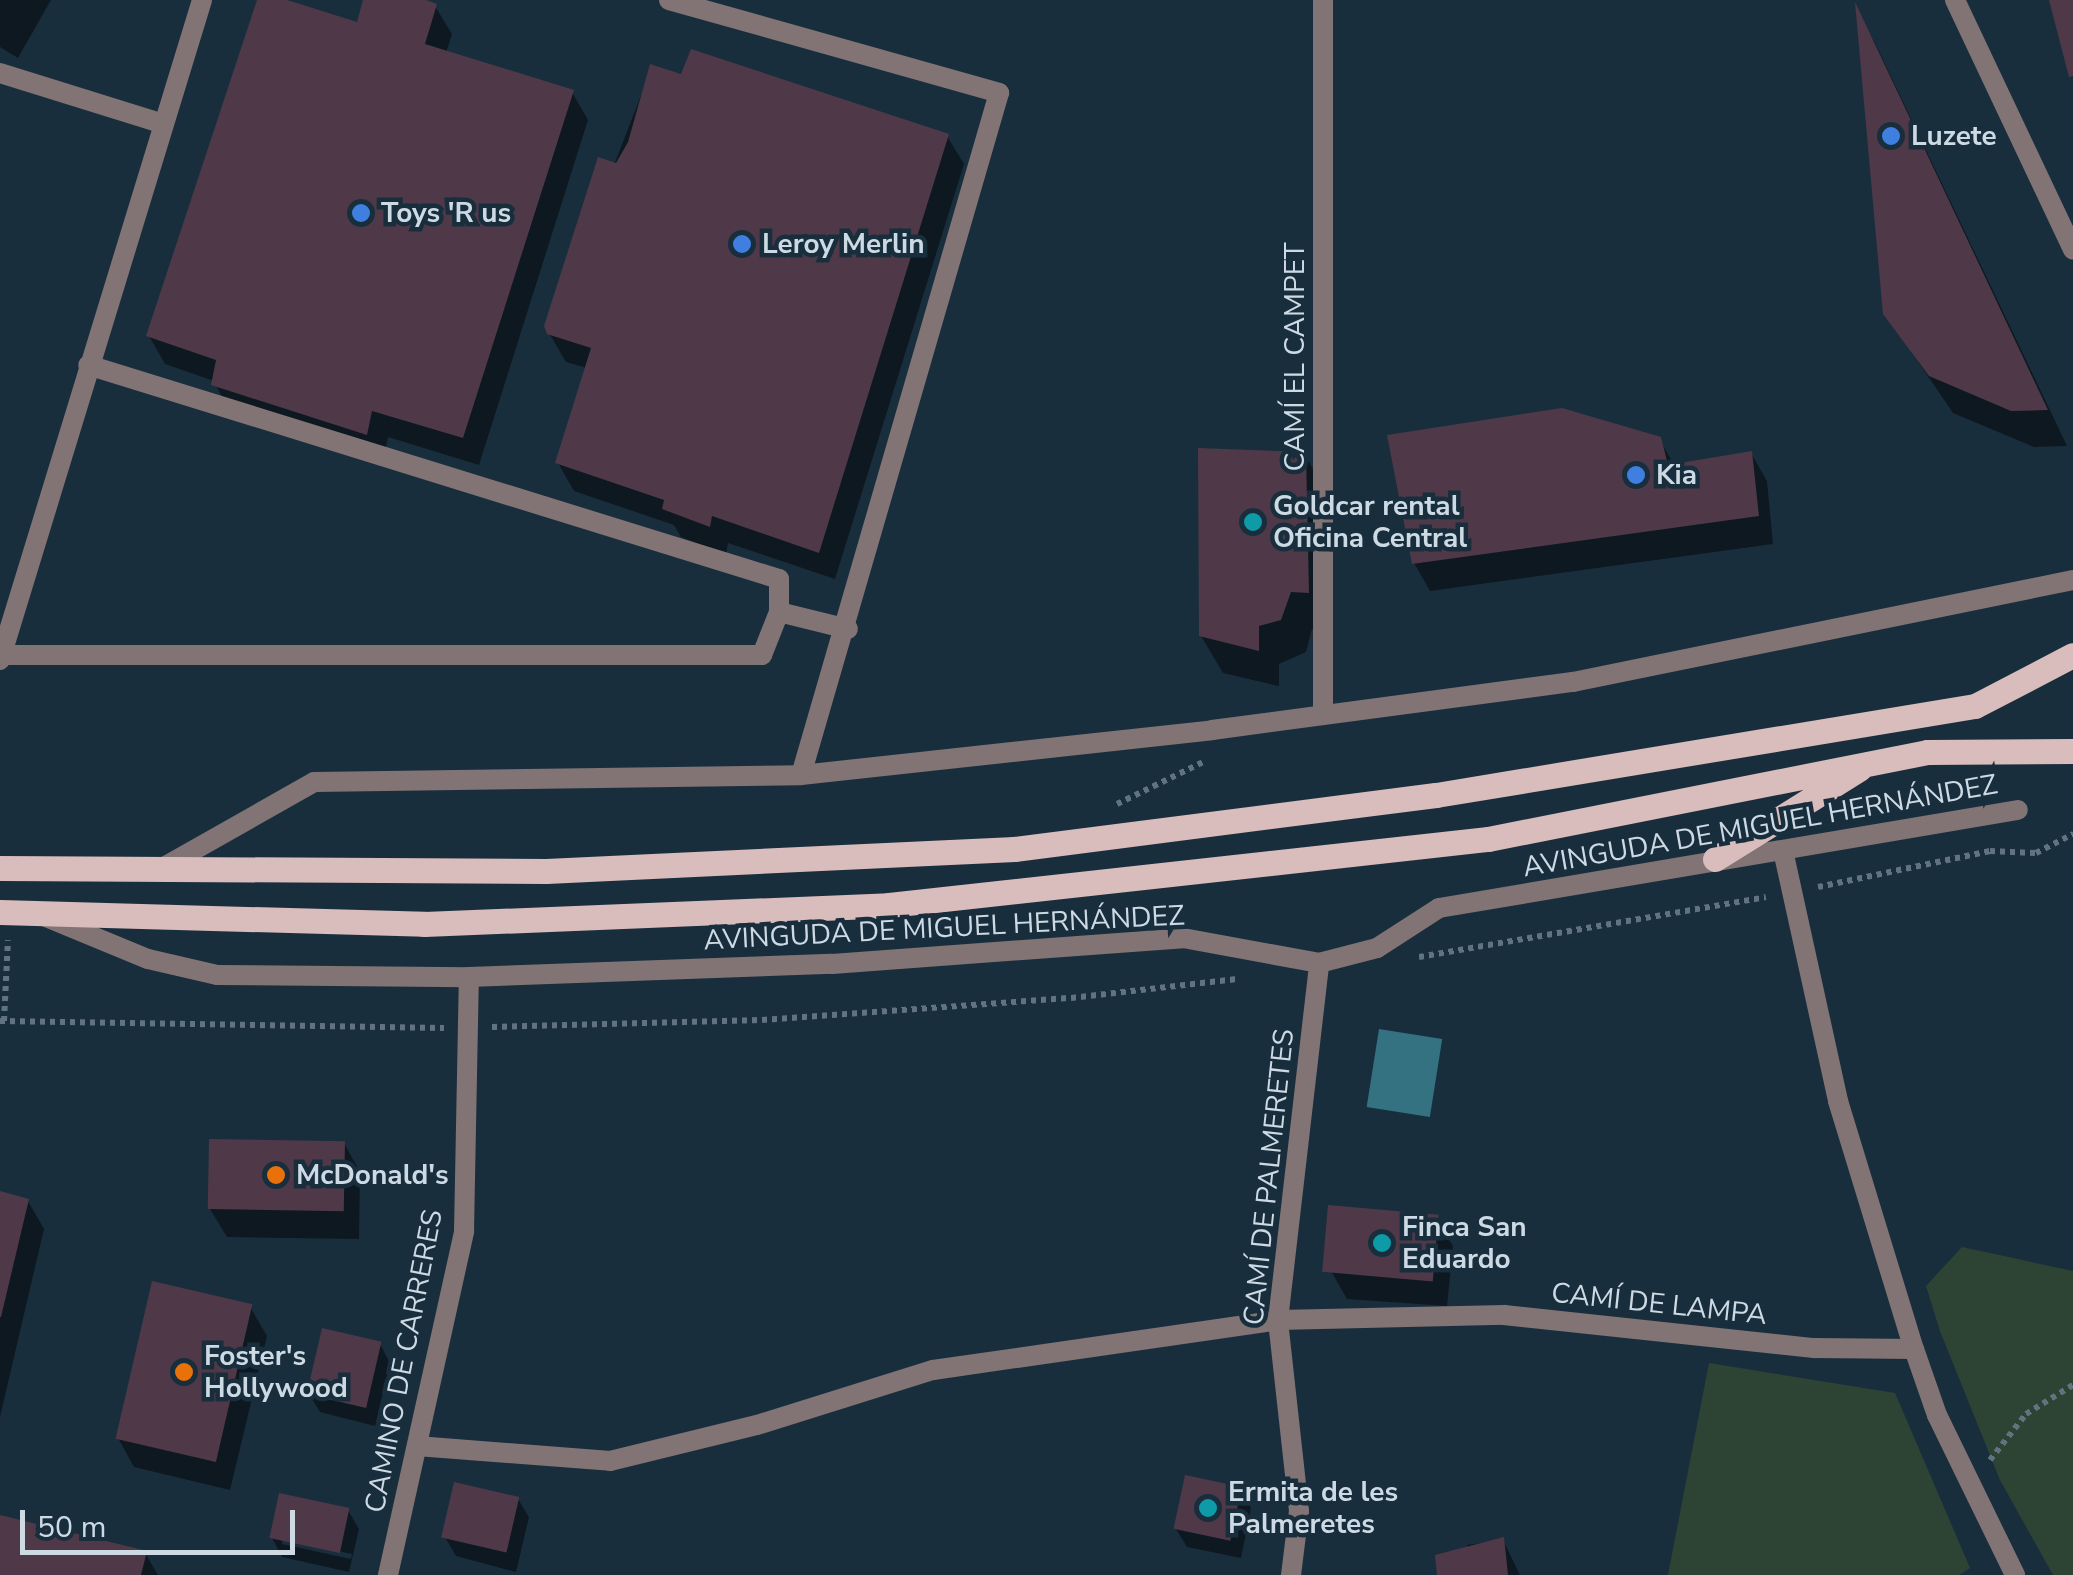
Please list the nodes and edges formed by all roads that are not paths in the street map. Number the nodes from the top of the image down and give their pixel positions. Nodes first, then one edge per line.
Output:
1 (202, 0) edge
2 (668, 0) edge
3 (1322, 0) edge
4 (1955, 0) edge
5 (0, 73) edge
6 (161, 123) junction
7 (2073, 250) edge
8 (88, 365) junction
9 (2073, 580) edge
10 (779, 612) junction
11 (848, 628) junction
12 (2073, 655) edge
13 (2, 658) edge
14 (1323, 715) junction
15 (2073, 751) edge
16 (1866, 764) junction
17 (801, 775) junction
18 (2018, 810) dead end
19 (1784, 855) junction
20 (1716, 859) junction
21 (0, 868) edge
22 (161, 869) junction
23 (0, 912) edge
24 (40, 914) junction
25 (1319, 963) junction
26 (469, 976) junction
27 (1278, 1320) junction
28 (1914, 1349) junction
29 (416, 1446) junction
30 (388, 1575) edge
31 (1291, 1575) edge
32 (2015, 1575) edge

1 - 6 street
2 - 11 street
3 - 14 street, CAMÍ EL CAMPET
4 - 7 street
5 - 6 street
6 - 8 street
8 - 10 street
8 - 13 street
9 - 14 street
10 - 11 street
10 - 13 street
11 - 17 street
12 - 22 main road
14 - 17 street
15 - 16 main road
16 - 20 main road
16 - 24 main road
17 - 22 street
18 - 19 street, AVINGUDA DE MIGUEL HERNÁNDEZ
19 - 20 street, AVINGUDA DE MIGUEL HERNÁNDEZ
19 - 28 street
20 - 25 street, AVINGUDA DE MIGUEL HERNÁNDEZ
21 - 22 main road
23 - 24 main road
24 - 26 street, AVINGUDA DE MIGUEL HERNÁNDEZ
25 - 26 street, AVINGUDA DE MIGUEL HERNÁNDEZ
25 - 27 street, CAMÍ DE PALMERETES
26 - 29 street, CAMINO DE CARRERES
27 - 28 street, CAMÍ DE LAMPA
27 - 29 street, CAMÍ DE LAMPA
27 - 31 street, CAMÍ DE PALMERETES
28 - 32 street
29 - 30 street, CAMINO DE CARRERES

